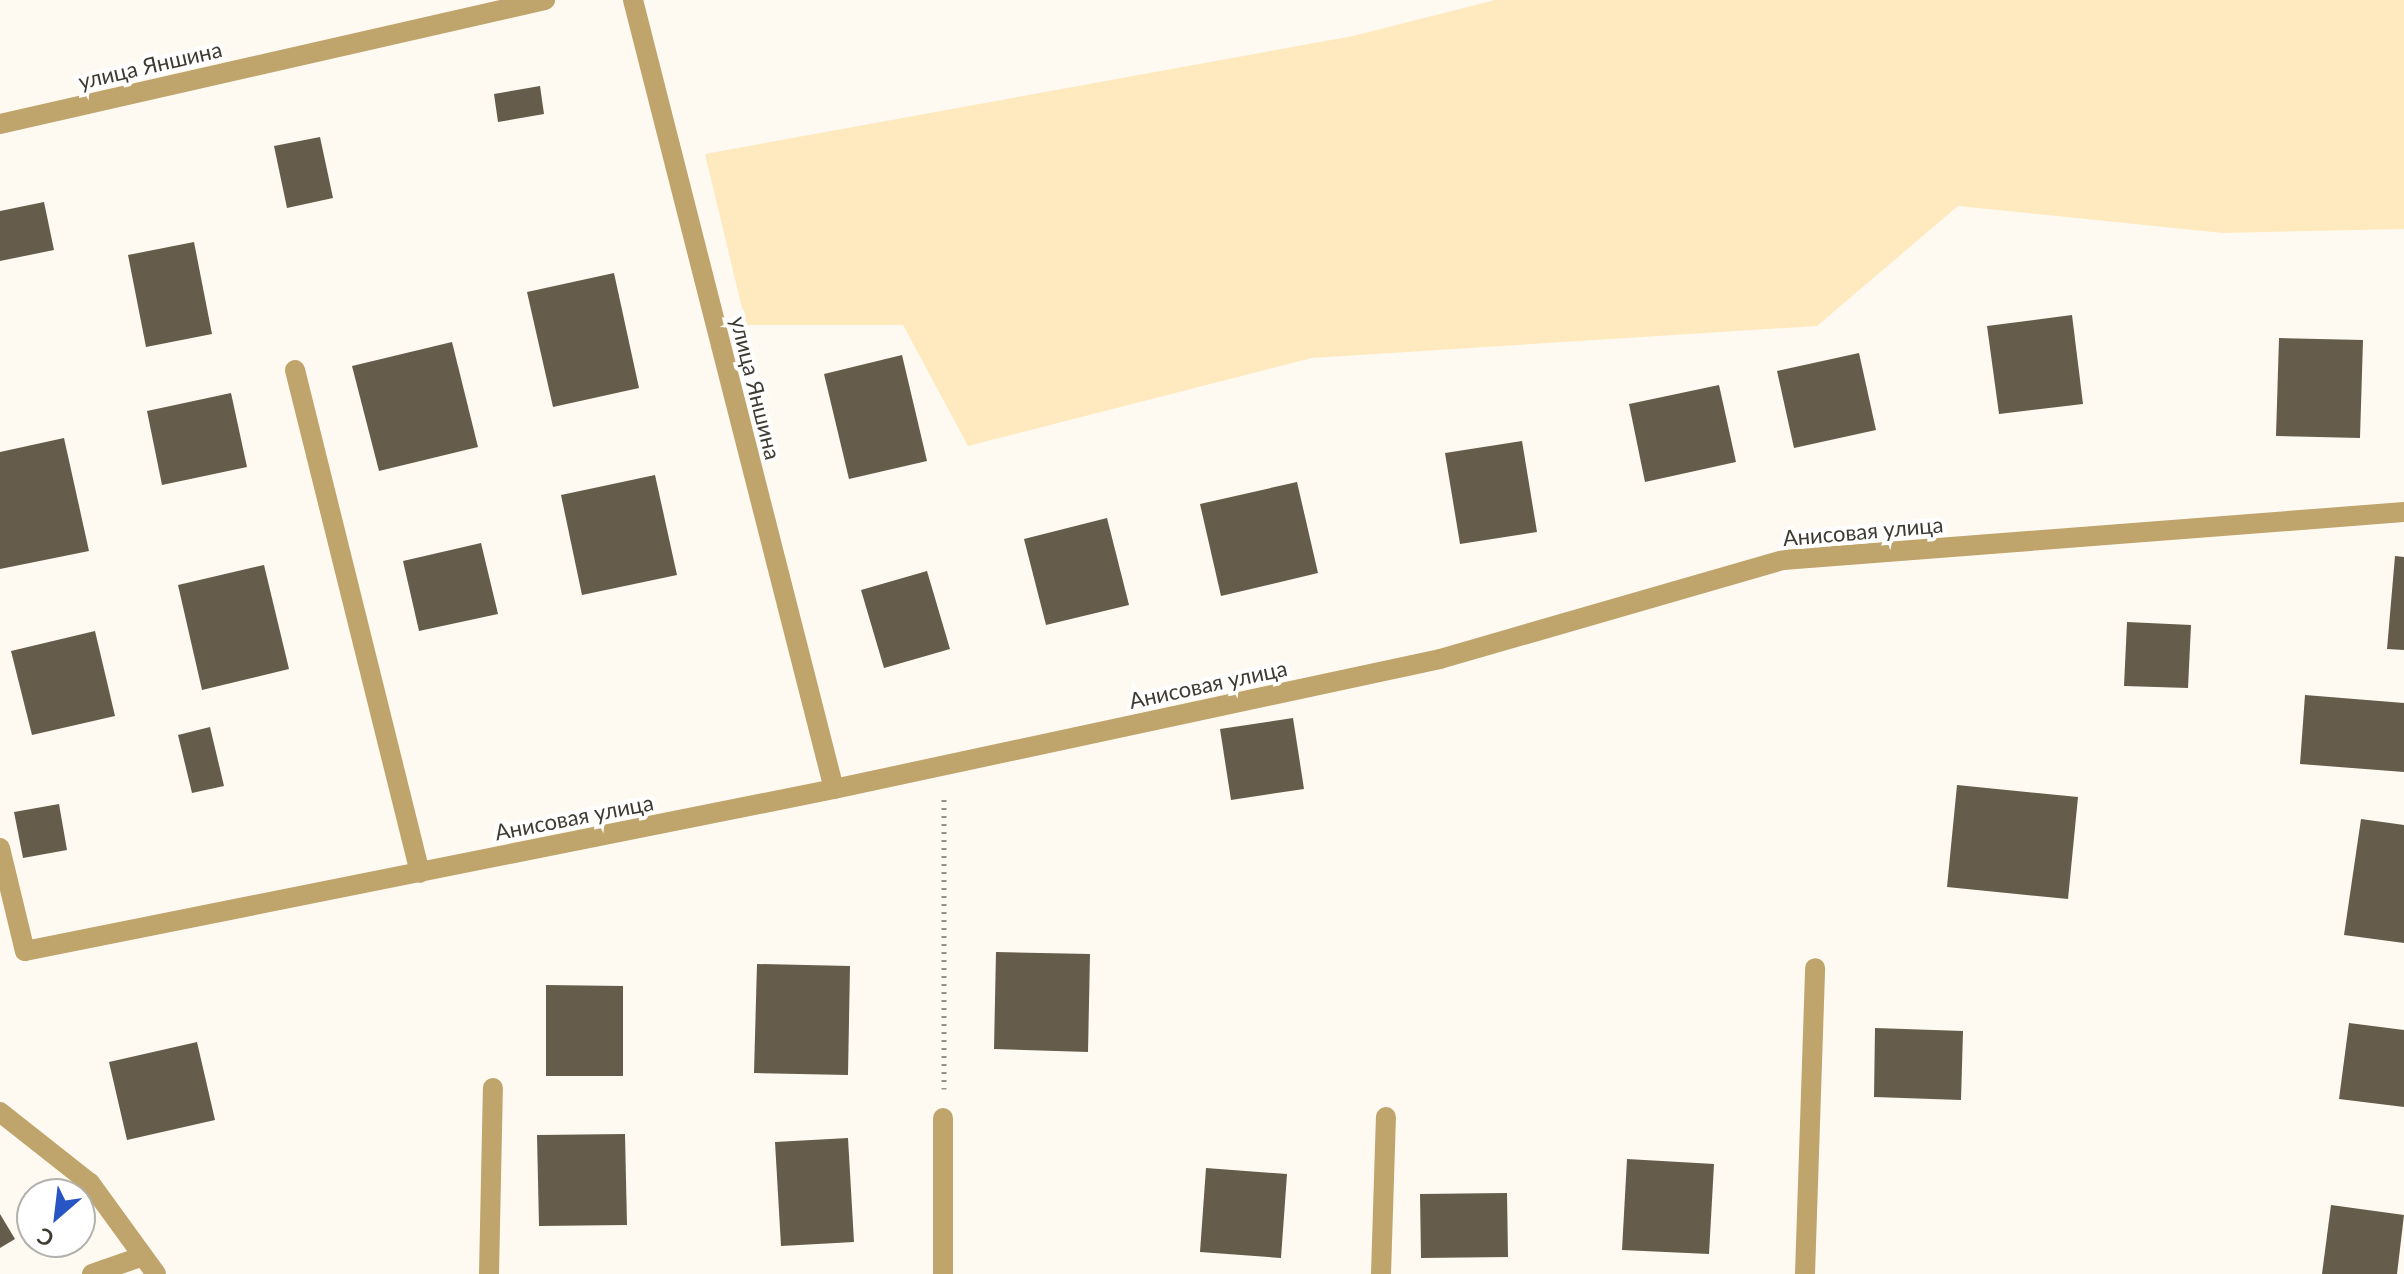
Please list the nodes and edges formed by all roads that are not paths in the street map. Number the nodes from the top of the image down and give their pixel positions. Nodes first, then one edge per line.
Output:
1 (545, 0) edge
2 (633, 0) edge
3 (0, 124) edge
4 (295, 370) dead end
5 (2404, 512) edge
6 (834, 789) junction
7 (0, 848) edge
8 (420, 873) junction
9 (1815, 968) dead end
10 (493, 1088) dead end
11 (0, 1112) edge
12 (1386, 1117) dead end
13 (943, 1118) road end
14 (143, 1256) junction
15 (92, 1274) edge
16 (156, 1274) edge
17 (489, 1274) edge
18 (943, 1274) edge
19 (1381, 1274) edge
20 (1805, 1274) edge

1 - 3 street, улица Яншина
2 - 6 street, улица Яншина
4 - 8 street
5 - 6 street, Анисовая улица
6 - 8 street, Анисовая улица
7 - 8 street, Анисовая улица
9 - 20 street
10 - 17 street
11 - 14 street
12 - 19 street
13 - 18 street
14 - 15 street
14 - 16 street

